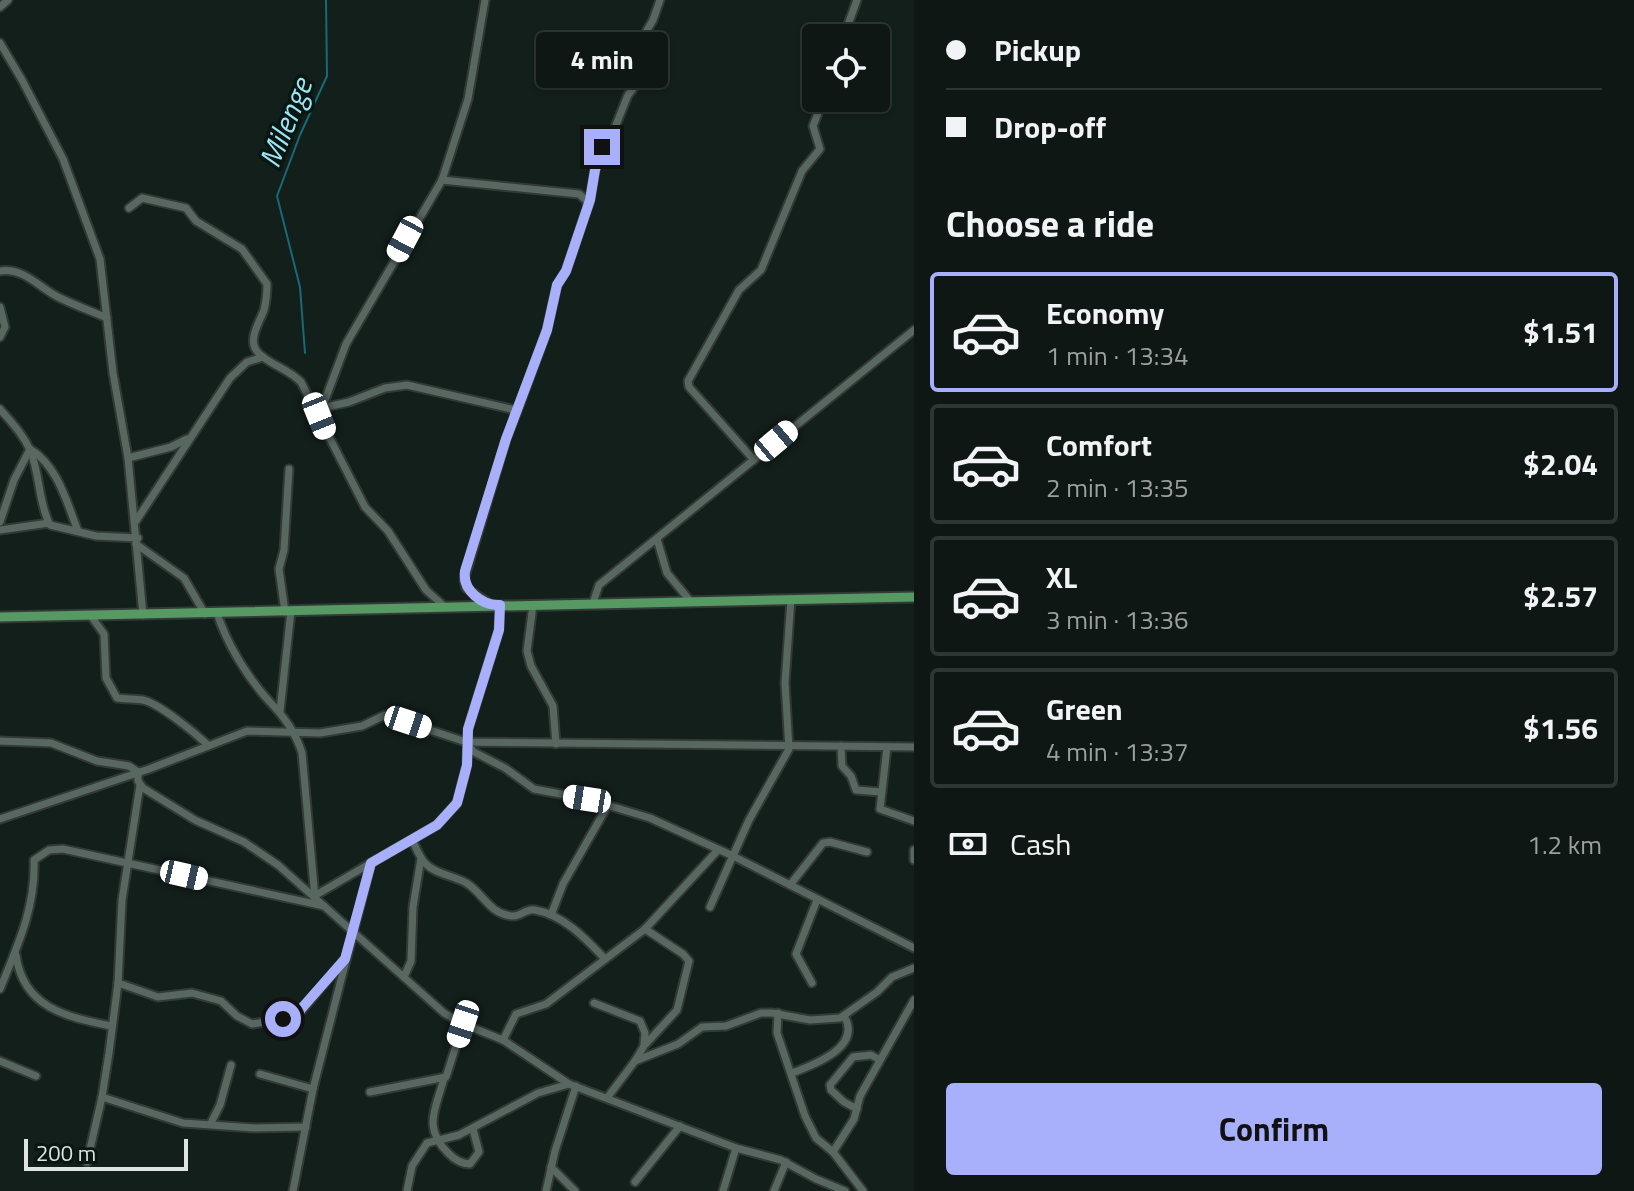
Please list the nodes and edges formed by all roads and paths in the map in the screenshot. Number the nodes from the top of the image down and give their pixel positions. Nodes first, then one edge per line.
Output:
1 (8, 0) edge
2 (485, 0) edge
3 (660, 0) edge
4 (857, 0) edge
5 (0, 7) edge
6 (848, 24) edge
7 (0, 44) edge
8 (818, 112) edge
9 (442, 180) junction
10 (588, 205) junction
11 (129, 208) dead end
12 (0, 271) edge
13 (0, 307) edge
14 (107, 318) junction
15 (914, 330) edge
16 (0, 337) edge
17 (263, 357) junction
18 (0, 409) edge
19 (320, 412) junction
20 (516, 414) junction
21 (190, 437) junction
22 (30, 449) junction
23 (128, 458) junction
24 (754, 460) junction
25 (289, 469) dead end
26 (136, 521) junction
27 (0, 522) edge
28 (49, 523) junction
29 (0, 530) edge
30 (78, 531) junction
31 (657, 539) junction
32 (137, 541) junction
33 (914, 597) edge
34 (791, 599) junction
35 (691, 602) junction
36 (593, 603) junction
37 (496, 605) junction
38 (533, 605) junction
39 (445, 607) junction
40 (288, 612) junction
41 (217, 613) junction
42 (205, 614) junction
43 (91, 616) junction
44 (143, 616) junction
45 (0, 617) edge
46 (280, 711) junction
47 (296, 732) junction
48 (0, 741) edge
49 (466, 742) junction
50 (556, 744) junction
51 (208, 745) junction
52 (788, 746) junction
53 (841, 746) junction
54 (887, 747) junction
55 (914, 747) edge
56 (138, 772) junction
57 (140, 785) junction
58 (881, 792) junction
59 (608, 805) junction
60 (0, 819) edge
61 (914, 821) edge
62 (412, 840) junction
63 (718, 850) junction
64 (914, 850) edge
65 (867, 852) dead end
66 (733, 856) junction
67 (421, 858) junction
68 (914, 860) edge
69 (127, 862) junction
70 (371, 863) junction
71 (790, 885) junction
72 (316, 896) junction
73 (817, 900) junction
74 (326, 907) junction
75 (710, 907) dead end
76 (551, 915) junction
77 (645, 929) junction
78 (352, 930) junction
79 (914, 948) edge
80 (15, 953) junction
81 (345, 959) junction
82 (605, 959) junction
83 (914, 968) edge
84 (404, 977) junction
85 (118, 983) junction
86 (812, 983) dead end
87 (0, 989) edge
88 (914, 1000) edge
89 (594, 1003) dead end
90 (778, 1013) junction
91 (844, 1016) junction
92 (463, 1024) junction
93 (111, 1026) junction
94 (503, 1040) junction
95 (644, 1046) junction
96 (880, 1060) junction
97 (0, 1061) edge
98 (635, 1061) junction
99 (231, 1065) dead end
100 (792, 1073) junction
101 (260, 1074) dead end
102 (36, 1076) dead end
103 (444, 1078) junction
104 (572, 1085) junction
105 (313, 1089) junction
106 (370, 1092) dead end
107 (102, 1097) junction
108 (607, 1098) junction
109 (857, 1109) junction
110 (211, 1123) junction
111 (680, 1126) junction
112 (306, 1127) junction
113 (473, 1129) junction
114 (436, 1139) junction
115 (736, 1148) junction
116 (833, 1152) junction
117 (87, 1162) dead end
118 (786, 1162) junction
119 (551, 1167) junction
120 (635, 1182) dead end
121 (293, 1191) edge
122 (407, 1191) edge
123 (546, 1191) edge
124 (575, 1191) edge
125 (723, 1191) edge
126 (774, 1191) edge
127 (845, 1191) edge
128 (863, 1191) edge

1 - 5 street
2 - 9 street
3 - 10 street
4 - 6 street
7 - 14 street
8 - 24 street
9 - 10 street
9 - 19 street
10 - 20 street
11 - 17 street
12 - 14 street
13 - 16 street
14 - 23 street
15 - 24 street
17 - 19 street
17 - 21 street
18 - 22 street
19 - 20 street
19 - 39 street
20 - 37 street
21 - 23 street
21 - 26 street
22 - 27 street
22 - 28 street
22 - 30 street
23 - 26 street
24 - 31 street
25 - 40 street
26 - 32 street
28 - 29 street
28 - 30 street
30 - 32 street
31 - 35 street
31 - 36 street
32 - 42 street
32 - 44 street
33 - 34 main road
34 - 35 main road
34 - 52 street
35 - 36 main road
36 - 38 main road
37 - 38 main road
37 - 39 main road
37 - 49 street
38 - 50 street
39 - 40 main road
40 - 41 main road
40 - 46 street
41 - 42 main road
41 - 46 street
42 - 44 main road
43 - 44 main road
43 - 45 main road
43 - 51 street
46 - 47 street
47 - 49 street
47 - 51 street
47 - 72 street
48 - 56 street
49 - 50 street
49 - 59 street
49 - 62 street
50 - 52 street
51 - 56 street
52 - 53 street
52 - 66 street
53 - 54 street
53 - 58 street
54 - 55 street
54 - 58 street
56 - 57 street
56 - 60 street
57 - 69 street
57 - 72 street
58 - 61 street
59 - 63 street
59 - 76 street
62 - 67 street
62 - 70 street
63 - 66 street
63 - 77 street
64 - 68 street
65 - 71 street
66 - 71 street
66 - 75 street
67 - 76 street
67 - 84 street
69 - 74 street
69 - 80 street
69 - 85 street
70 - 72 street
70 - 78 street
71 - 73 street
72 - 74 street
73 - 79 street
73 - 86 street
74 - 78 street
76 - 82 street
77 - 82 street
77 - 95 street
78 - 81 street
78 - 84 street
80 - 87 street
80 - 93 street
81 - 85 street
81 - 105 street
82 - 94 street
83 - 91 street
84 - 92 street
85 - 93 street
88 - 96 street
89 - 95 street
90 - 91 street
90 - 98 street
90 - 100 street
91 - 100 street
92 - 94 street
92 - 103 street
93 - 107 street
94 - 104 street
95 - 98 street
96 - 109 street
96 - 109 street
97 - 102 street
98 - 108 street
99 - 110 street
100 - 116 street
101 - 105 street
103 - 106 street
103 - 114 street
104 - 108 street
104 - 113 street
104 - 119 street
105 - 112 street
107 - 110 street
107 - 117 street
108 - 111 street
109 - 116 street
110 - 112 street
111 - 115 street
111 - 120 street
112 - 121 street
113 - 114 street
113 - 114 street
114 - 122 street
115 - 118 street
115 - 125 street
116 - 128 street
118 - 126 street
118 - 127 street
119 - 123 street
119 - 124 street

